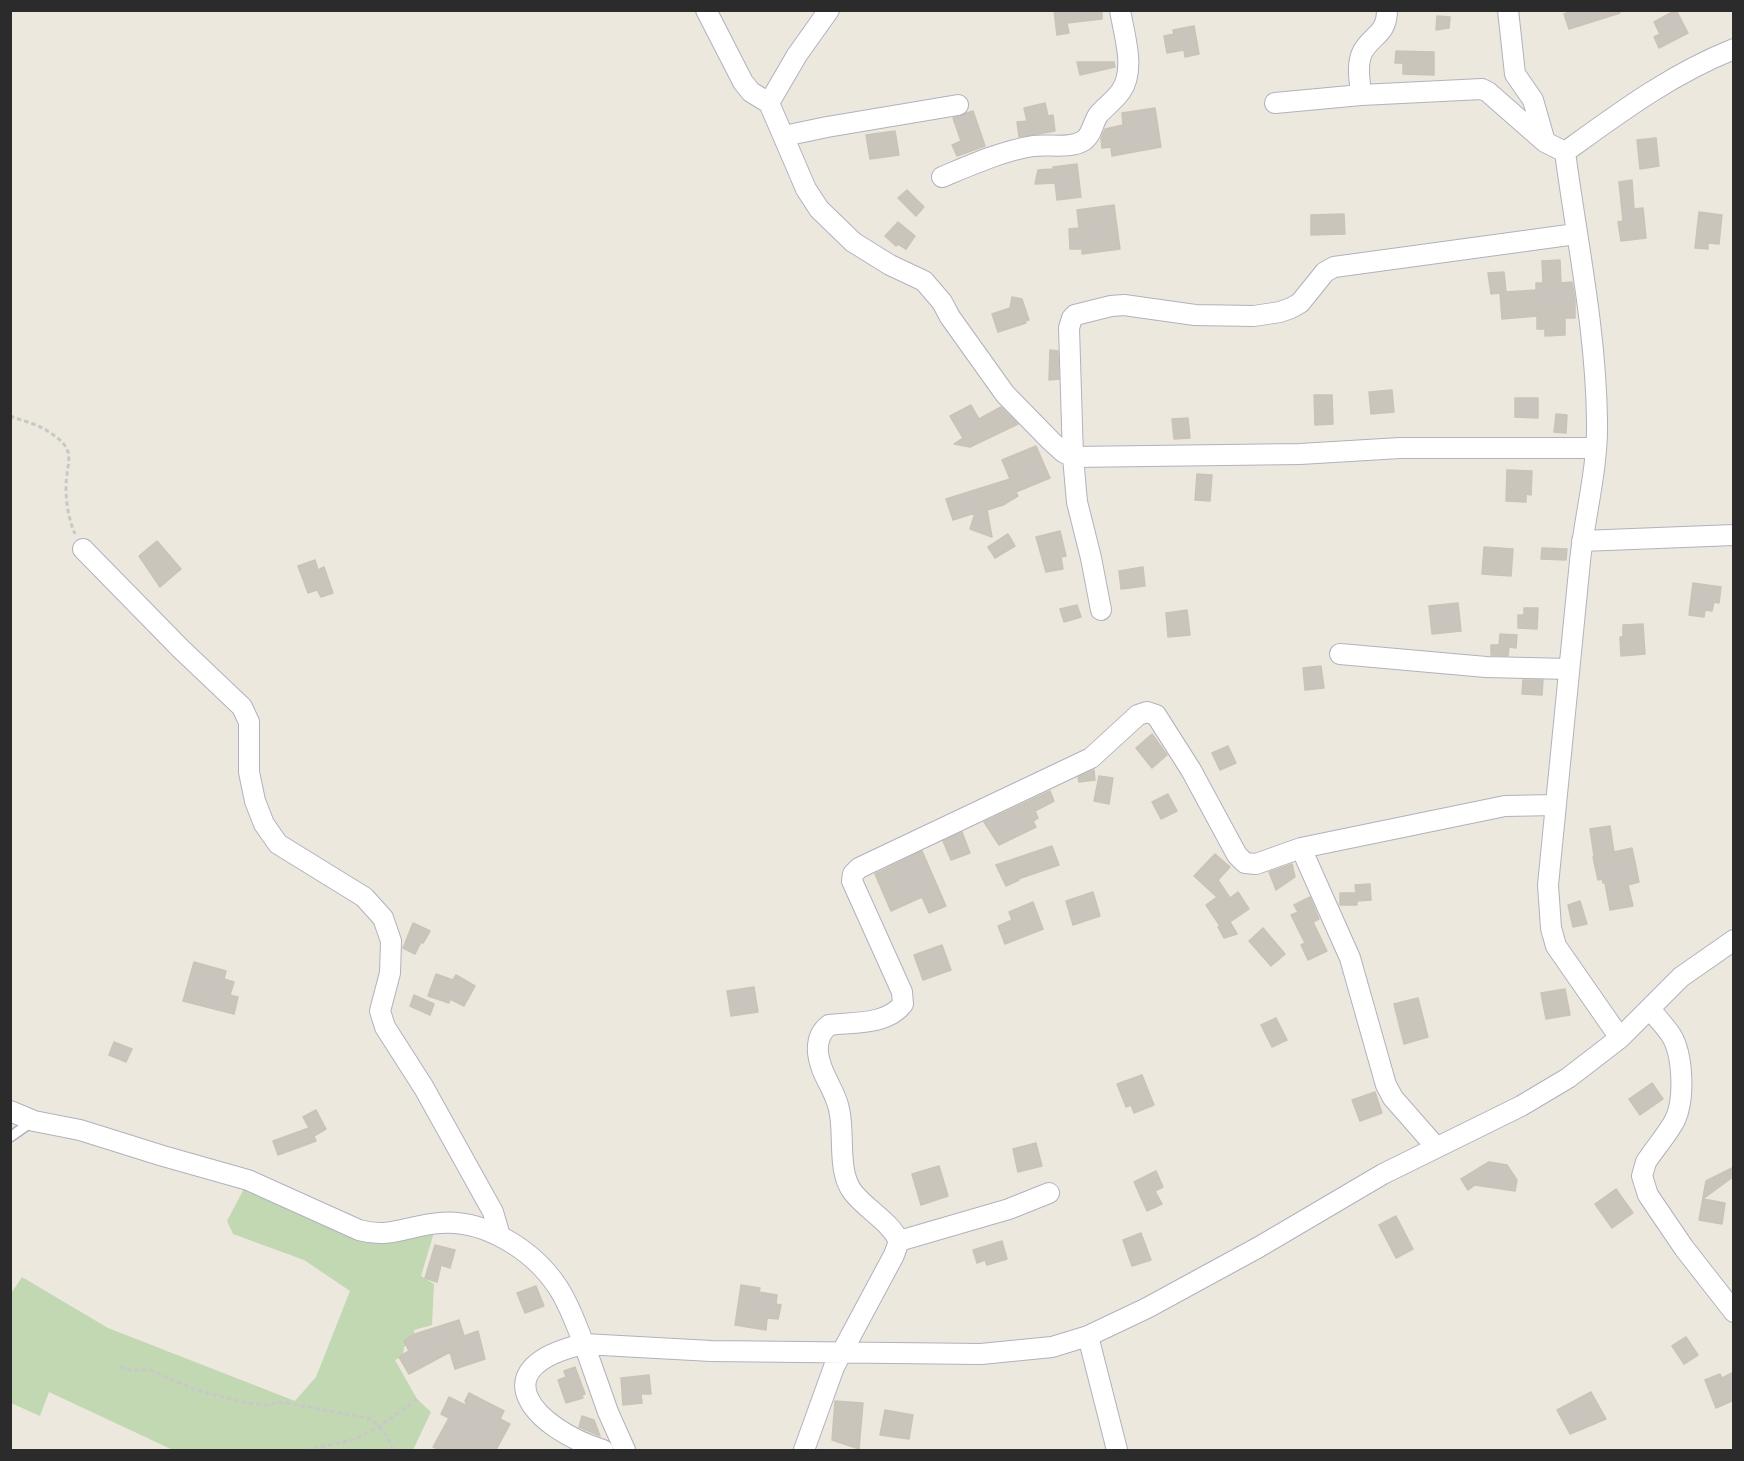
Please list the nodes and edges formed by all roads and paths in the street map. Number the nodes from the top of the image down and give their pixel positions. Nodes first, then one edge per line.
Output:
1 (706, 10) edge
2 (829, 10) edge
3 (1120, 10) edge
4 (1387, 10) edge
5 (1508, 10) edge
6 (1734, 49) edge
7 (1360, 95) junction
8 (1275, 103) dead end
9 (769, 104) junction
10 (958, 105) dead end
11 (784, 136) junction
12 (1545, 142) junction
13 (1565, 152) junction
14 (942, 177) dead end
15 (1576, 234) junction
16 (10, 416) edge
17 (1596, 448) junction
18 (1073, 457) junction
19 (1734, 535) edge
20 (1582, 541) junction
21 (83, 549) joint
22 (1101, 610) dead end
23 (1340, 654) dead end
24 (1569, 669) junction
25 (1556, 805) junction
26 (1301, 848) junction
27 (1734, 940) edge
28 (1650, 1009) junction
29 (1620, 1038) junction
30 (10, 1111) edge
31 (34, 1121) junction
32 (10, 1137) edge
33 (1436, 1147) junction
34 (1049, 1193) dead end
35 (500, 1236) junction
36 (898, 1241) junction
37 (1734, 1312) edge
38 (1088, 1336) junction
39 (584, 1344) junction
40 (842, 1352) junction
41 (120, 1367) dead end
42 (417, 1399) dead end
43 (380, 1427) junction
44 (306, 1450) edge
45 (393, 1450) edge
46 (603, 1450) edge
47 (625, 1450) edge
48 (804, 1450) edge
49 (1117, 1450) edge

1 - 9 street
2 - 9 street
3 - 14 street
4 - 7 street
5 - 12 street
6 - 13 street
7 - 8 street
7 - 12 street
9 - 11 street
10 - 11 street
11 - 18 street
12 - 13 street
13 - 15 street
15 - 17 street
15 - 18 street
16 - 21 path
17 - 18 street
17 - 20 street
18 - 22 street
19 - 20 street
20 - 24 street
21 - 35 street
23 - 24 street
24 - 25 street
25 - 26 street
25 - 29 street
26 - 33 street
26 - 36 street
27 - 28 street
28 - 29 street
28 - 37 street
29 - 33 street
30 - 31 street
31 - 32 lane
31 - 35 street
33 - 38 street
34 - 36 street
35 - 39 street
36 - 40 street
38 - 40 street
38 - 49 street
39 - 40 street
39 - 46 street
39 - 47 street
40 - 48 street
41 - 43 path
42 - 43 path
43 - 44 path
43 - 45 path

